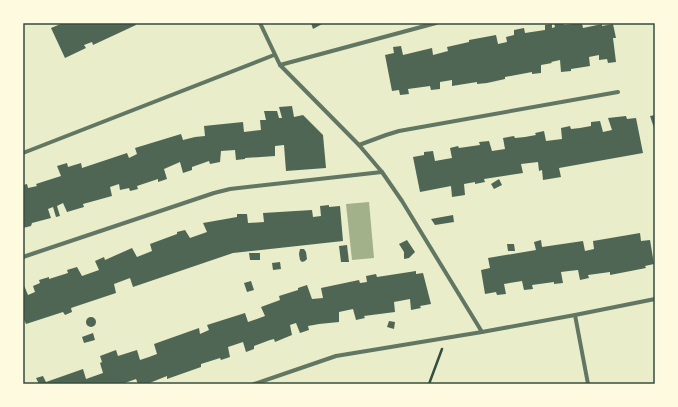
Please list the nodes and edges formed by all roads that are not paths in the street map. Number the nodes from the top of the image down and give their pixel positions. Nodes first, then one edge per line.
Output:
1 (260, 23) edge
2 (436, 23) edge
3 (274, 56) junction
4 (280, 65) junction
5 (618, 92) dead end
6 (359, 145) junction
7 (23, 153) edge
8 (382, 172) junction
9 (23, 257) edge
10 (655, 299) edge
11 (576, 315) junction
12 (482, 332) junction
13 (254, 384) edge
14 (588, 384) edge

1 - 3 street
2 - 4 street
3 - 4 street
3 - 7 street
4 - 6 street
5 - 6 street
6 - 8 street
8 - 9 street
8 - 12 street
10 - 11 street
11 - 12 street
11 - 14 street
12 - 13 street

